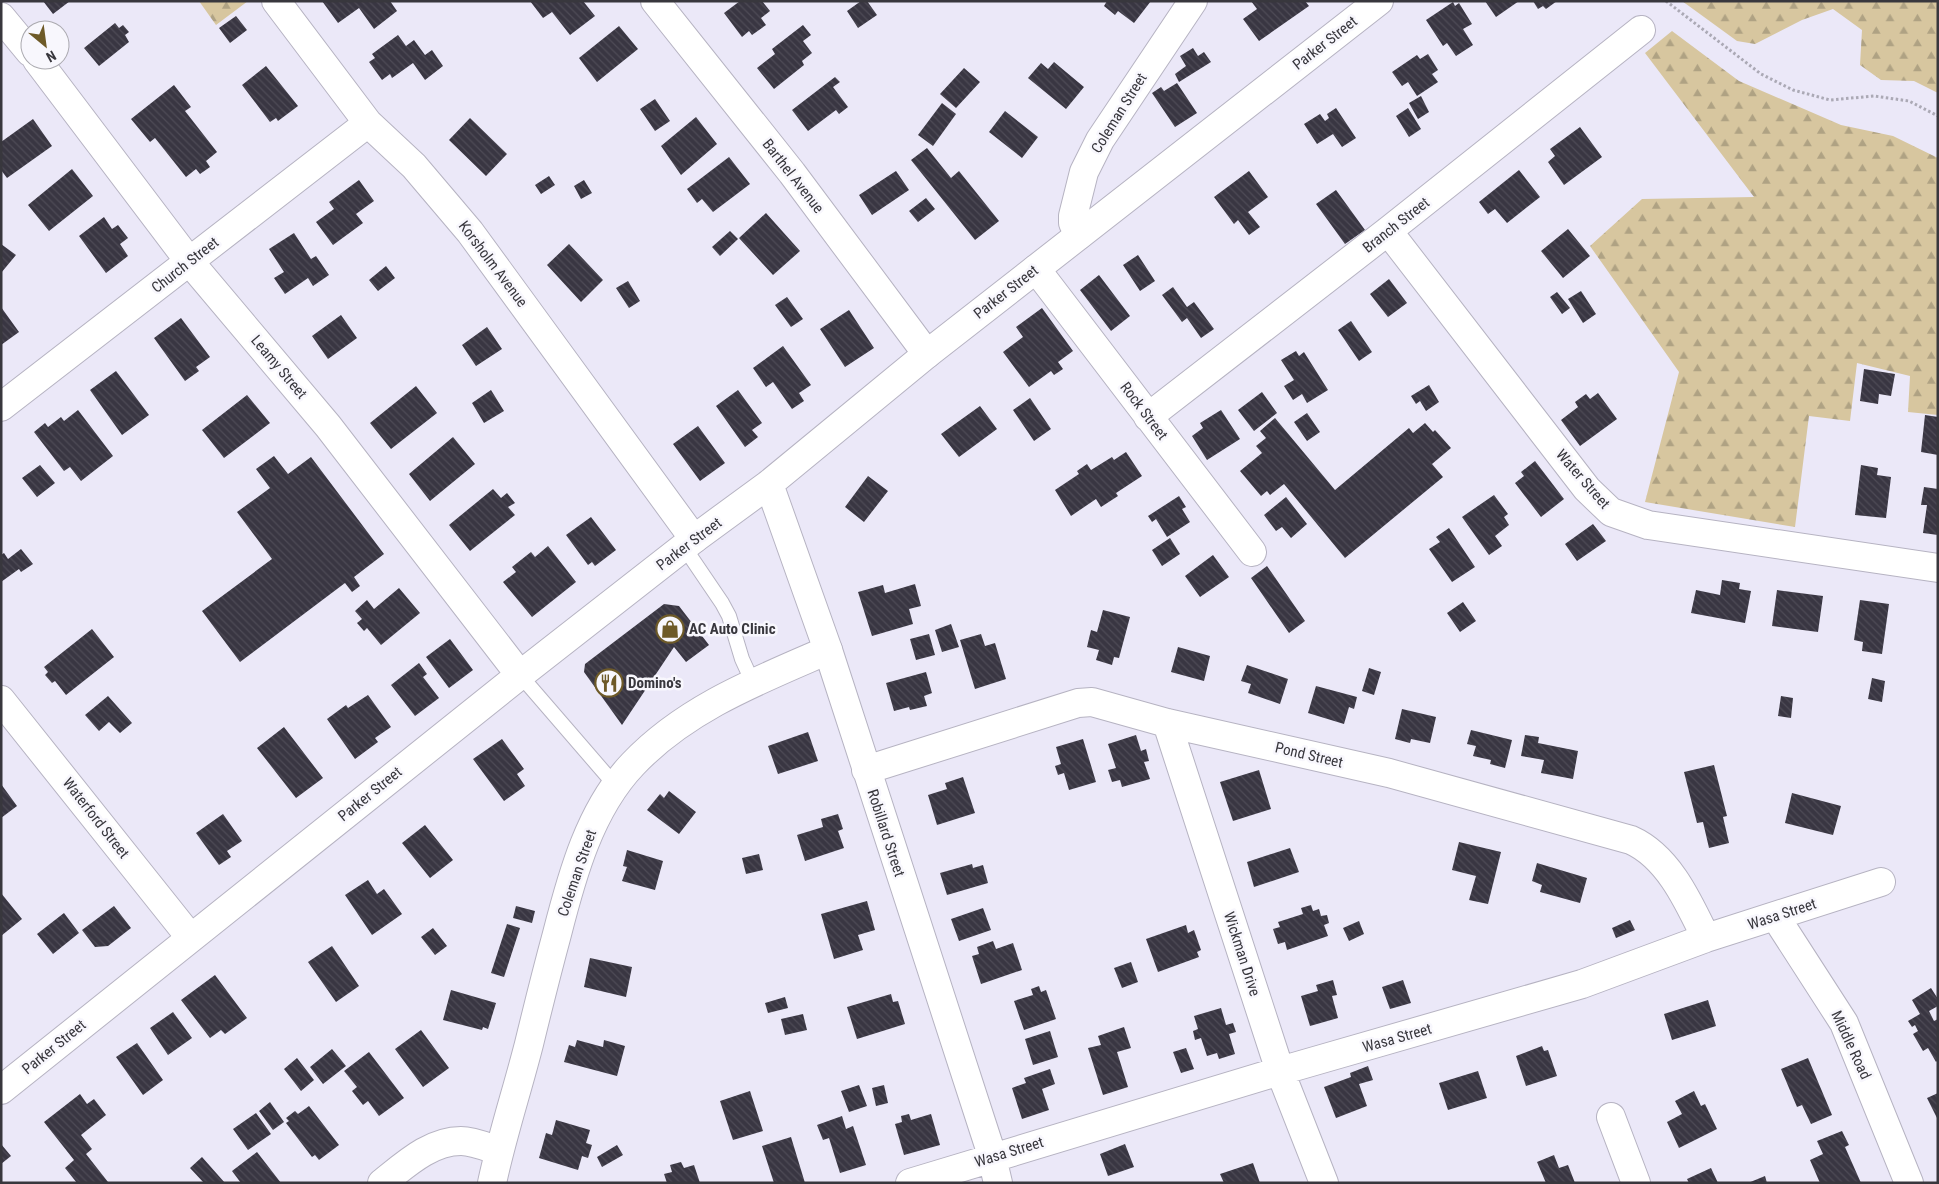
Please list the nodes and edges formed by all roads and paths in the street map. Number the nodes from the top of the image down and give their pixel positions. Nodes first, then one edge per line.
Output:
1 (276, 1) edge
2 (655, 1) edge
3 (1193, 1) edge
4 (1379, 1) edge
5 (1666, 1) edge
6 (1, 17) edge
7 (1641, 30) dead end
8 (20, 40) edge
9 (45, 70) edge
10 (1938, 116) edge
11 (368, 123) junction
12 (1388, 231) junction
13 (1079, 235) junction
14 (189, 261) junction
15 (1036, 269) junction
16 (927, 354) junction
17 (1, 407) edge
18 (1148, 416) junction
19 (769, 484) junction
20 (689, 543) junction
21 (1252, 552) dead end
22 (1938, 568) edge
23 (828, 650) junction
24 (520, 674) junction
25 (753, 683) junction
26 (1, 700) edge
27 (1167, 723) junction
28 (866, 770) junction
29 (615, 785) junction
30 (1881, 882) dead end
31 (1776, 916) junction
32 (190, 937) junction
33 (1706, 938) junction
34 (1280, 1071) junction
35 (1, 1090) edge
36 (1611, 1116) dead end
37 (498, 1151) junction
38 (994, 1170) edge
39 (382, 1183) edge
40 (492, 1183) edge
41 (910, 1183) edge
42 (1324, 1183) edge
43 (1636, 1183) edge
44 (1909, 1183) edge

1 - 11 street, Korsholm Avenue
2 - 16 street, Barthel Avenue
3 - 13 street, Coleman Street
4 - 13 street, Parker Street
5 - 10 path
6 - 8 street
7 - 12 street, Branch Street
9 - 14 street, Leamy Street
11 - 14 street, Church Street
11 - 20 street, Korsholm Avenue
12 - 18 street, Branch Street
12 - 22 street, Water Street
13 - 15 street, Parker Street
14 - 17 street, Church Street
14 - 24 street, Leamy Street
15 - 16 street, Parker Street
15 - 18 street, Rock Street
16 - 19 street, Parker Street
18 - 21 street, Rock Street
19 - 20 street, Parker Street
19 - 23 street, Robillard Street
20 - 24 street, Parker Street
20 - 25 lane
23 - 25 street, Coleman Street
23 - 28 street, Robillard Street
24 - 29 lane
24 - 32 street, Parker Street
25 - 29 street, Coleman Street
26 - 32 street, Waterford Street
27 - 28 street, Pond Street
27 - 33 street, Pond Street
27 - 34 street, Wickman Drive
28 - 38 street, Robillard Street
29 - 37 street, Coleman Street
30 - 31 street, Wasa Street
31 - 33 street, Wasa Street
31 - 44 street, Middle Road
32 - 35 street, Parker Street
33 - 34 street, Wasa Street
34 - 38 street, Wasa Street
34 - 42 street, Wickman Drive
36 - 43 street
37 - 39 street
37 - 40 street, Coleman Street
38 - 41 street, Wasa Street

